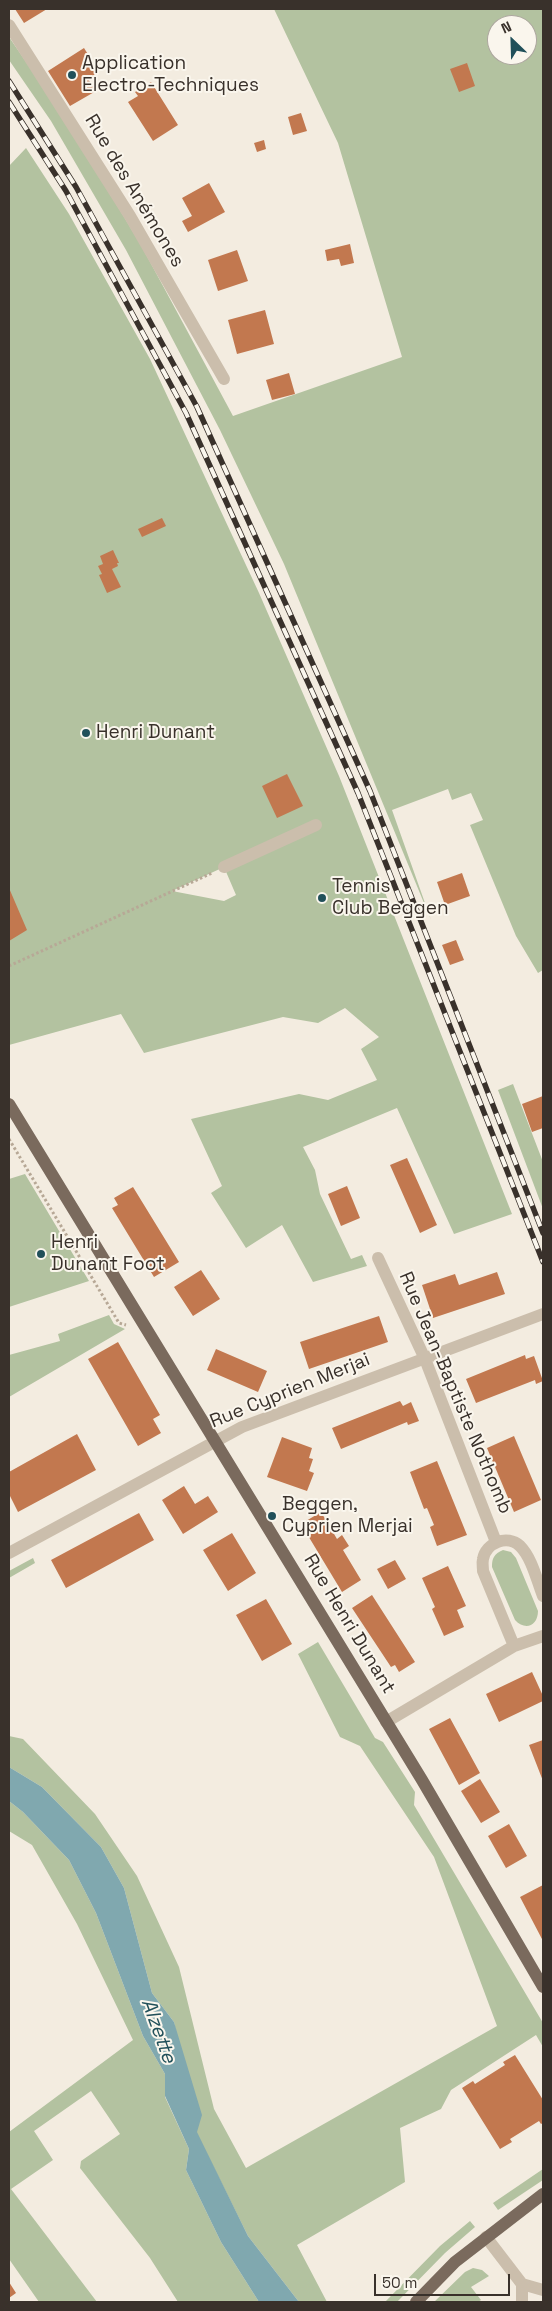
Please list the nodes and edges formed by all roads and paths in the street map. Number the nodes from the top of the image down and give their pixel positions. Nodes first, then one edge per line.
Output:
1 (9, 26) edge
2 (224, 379) dead end
3 (316, 825) dead end
4 (224, 867) joint
5 (9, 966) edge
6 (9, 1104) edge
7 (9, 1138) edge
8 (378, 1258) dead end
9 (543, 1314) edge
10 (130, 1327) dead end
11 (425, 1359) junction
12 (214, 1442) junction
13 (496, 1542) junction
14 (9, 1554) edge
15 (543, 1596) edge
16 (543, 1636) edge
17 (514, 1646) junction
18 (386, 1722) junction
19 (543, 1987) edge
20 (543, 2194) edge
21 (486, 2237) junction
22 (522, 2284) junction
23 (543, 2290) edge
24 (416, 2302) edge
25 (522, 2302) edge

1 - 2 street, Rue des Anémones
3 - 4 street
4 - 5 path
6 - 12 main road, Rue Henri Dunant
7 - 10 path
8 - 11 street, Rue Jean-Baptiste Nothomb
9 - 11 street, Rue Cyprien Merjai
11 - 12 street, Rue Cyprien Merjai
11 - 13 street, Rue Jean-Baptiste Nothomb
12 - 14 street, Rue Cyprien Merjai
12 - 18 main road, Rue Henri Dunant
13 - 15 street, Rue Jean-Baptiste Nothomb
13 - 17 street, Rue Jean-Baptiste Nothomb
16 - 17 street
17 - 18 street
18 - 19 main road, Rue Henri Dunant
20 - 21 main road
21 - 22 street
21 - 24 main road
22 - 23 street
22 - 25 street

